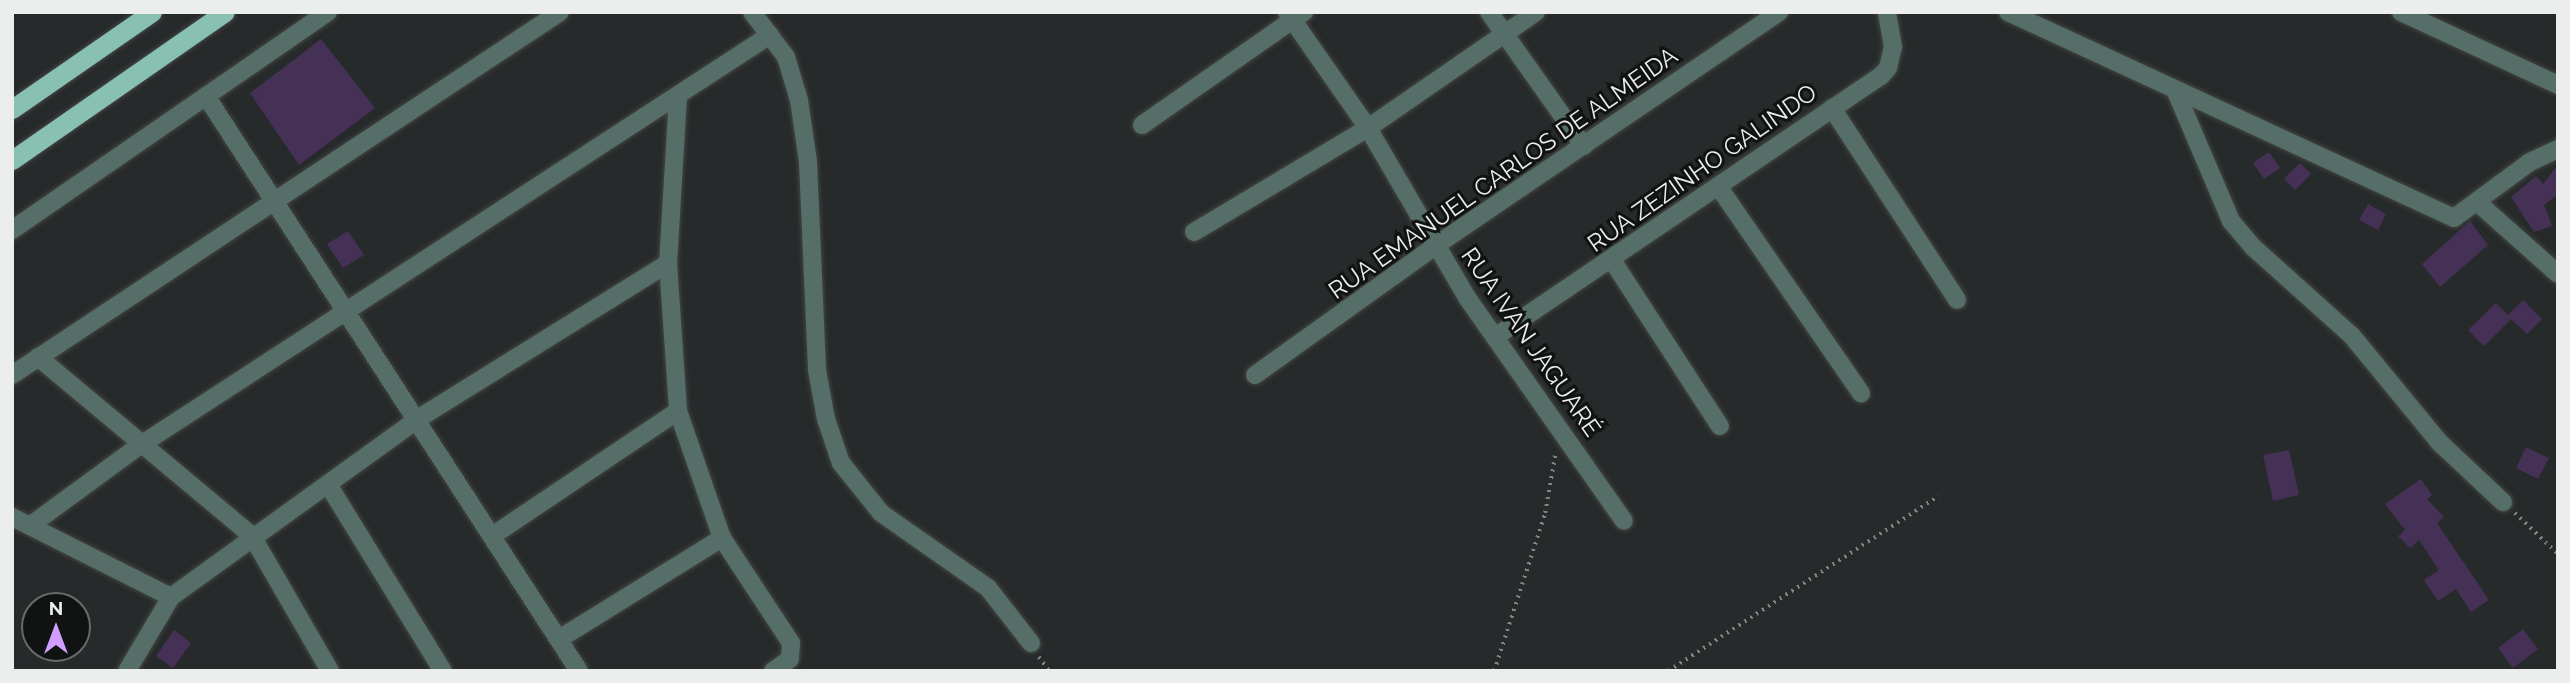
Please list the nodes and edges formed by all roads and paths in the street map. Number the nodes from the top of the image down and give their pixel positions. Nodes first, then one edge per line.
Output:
1 (152, 12) edge
2 (225, 12) edge
3 (328, 12) edge
4 (560, 12) edge
5 (752, 12) edge
6 (1489, 12) edge
7 (1536, 12) edge
8 (1779, 12) edge
9 (1887, 12) edge
10 (2008, 12) edge
11 (2401, 12) edge
12 (1295, 15) edge
13 (1506, 34) junction
14 (770, 36) junction
15 (2558, 85) edge
16 (2176, 92) junction
17 (206, 96) junction
18 (678, 96) junction
19 (1832, 107) junction
20 (12, 109) edge
21 (1142, 125) dead end
22 (1368, 128) junction
23 (1584, 146) junction
24 (2558, 149) edge
25 (12, 160) edge
26 (1718, 186) junction
27 (274, 201) junction
28 (2477, 202) junction
29 (12, 230) edge
30 (1194, 232) dead end
31 (1435, 246) junction
32 (1612, 260) junction
33 (668, 263) junction
34 (2558, 274) edge
35 (1957, 300) dead end
36 (346, 313) junction
37 (1495, 337) junction
38 (38, 357) junction
39 (12, 375) edge
40 (1255, 376) dead end
41 (1861, 393) dead end
42 (678, 411) junction
43 (416, 420) junction
44 (1720, 426) dead end
45 (139, 446) junction
46 (1555, 449) dead end
47 (329, 486) junction
48 (1938, 496) dead end
49 (2503, 502) joint
50 (12, 517) edge
51 (1624, 521) dead end
52 (31, 525) junction
53 (252, 536) junction
54 (492, 536) junction
55 (722, 538) junction
56 (2558, 554) edge
57 (171, 597) junction
58 (559, 639) junction
59 (1031, 643) dead end
60 (127, 671) edge
61 (330, 671) edge
62 (443, 671) edge
63 (579, 671) edge
64 (773, 671) edge
65 (1494, 671) edge
66 (1668, 671) edge

1 - 20 highway
2 - 25 highway
3 - 17 street
4 - 27 street
5 - 14 street
6 - 13 street
7 - 13 street
8 - 23 street, RUA EMANUEL CARLOS DE ALMEIDA
9 - 19 street, RUA ZEZINHO GALINDO
10 - 16 street
11 - 15 street
12 - 21 street
12 - 22 street, RUA IVAN JAGUARÉ
13 - 22 street
13 - 23 street
14 - 18 street
14 - 59 street
16 - 28 street
16 - 49 street
17 - 27 street
17 - 29 street
18 - 33 street
18 - 36 street
19 - 26 street, RUA ZEZINHO GALINDO
19 - 35 street
22 - 30 street
22 - 31 street, RUA IVAN JAGUARÉ
23 - 31 street, RUA EMANUEL CARLOS DE ALMEIDA
24 - 28 street
26 - 32 street, RUA ZEZINHO GALINDO
26 - 41 street
27 - 36 street
27 - 38 street
28 - 34 street
31 - 37 street, RUA IVAN JAGUARÉ
31 - 40 street, RUA EMANUEL CARLOS DE ALMEIDA
32 - 37 street, RUA ZEZINHO GALINDO
32 - 44 street
33 - 42 street
33 - 43 street
36 - 43 street
36 - 45 street
37 - 51 street, RUA IVAN JAGUARÉ
38 - 39 street
38 - 45 street
42 - 54 street
42 - 55 street
43 - 47 street
43 - 54 street
45 - 52 street
45 - 53 street
46 - 65 path
47 - 53 street
47 - 62 street
48 - 66 path
49 - 56 path
50 - 52 street
52 - 57 street
53 - 57 street
53 - 61 street
54 - 58 street
55 - 58 street
55 - 64 street
57 - 60 street
58 - 63 street

